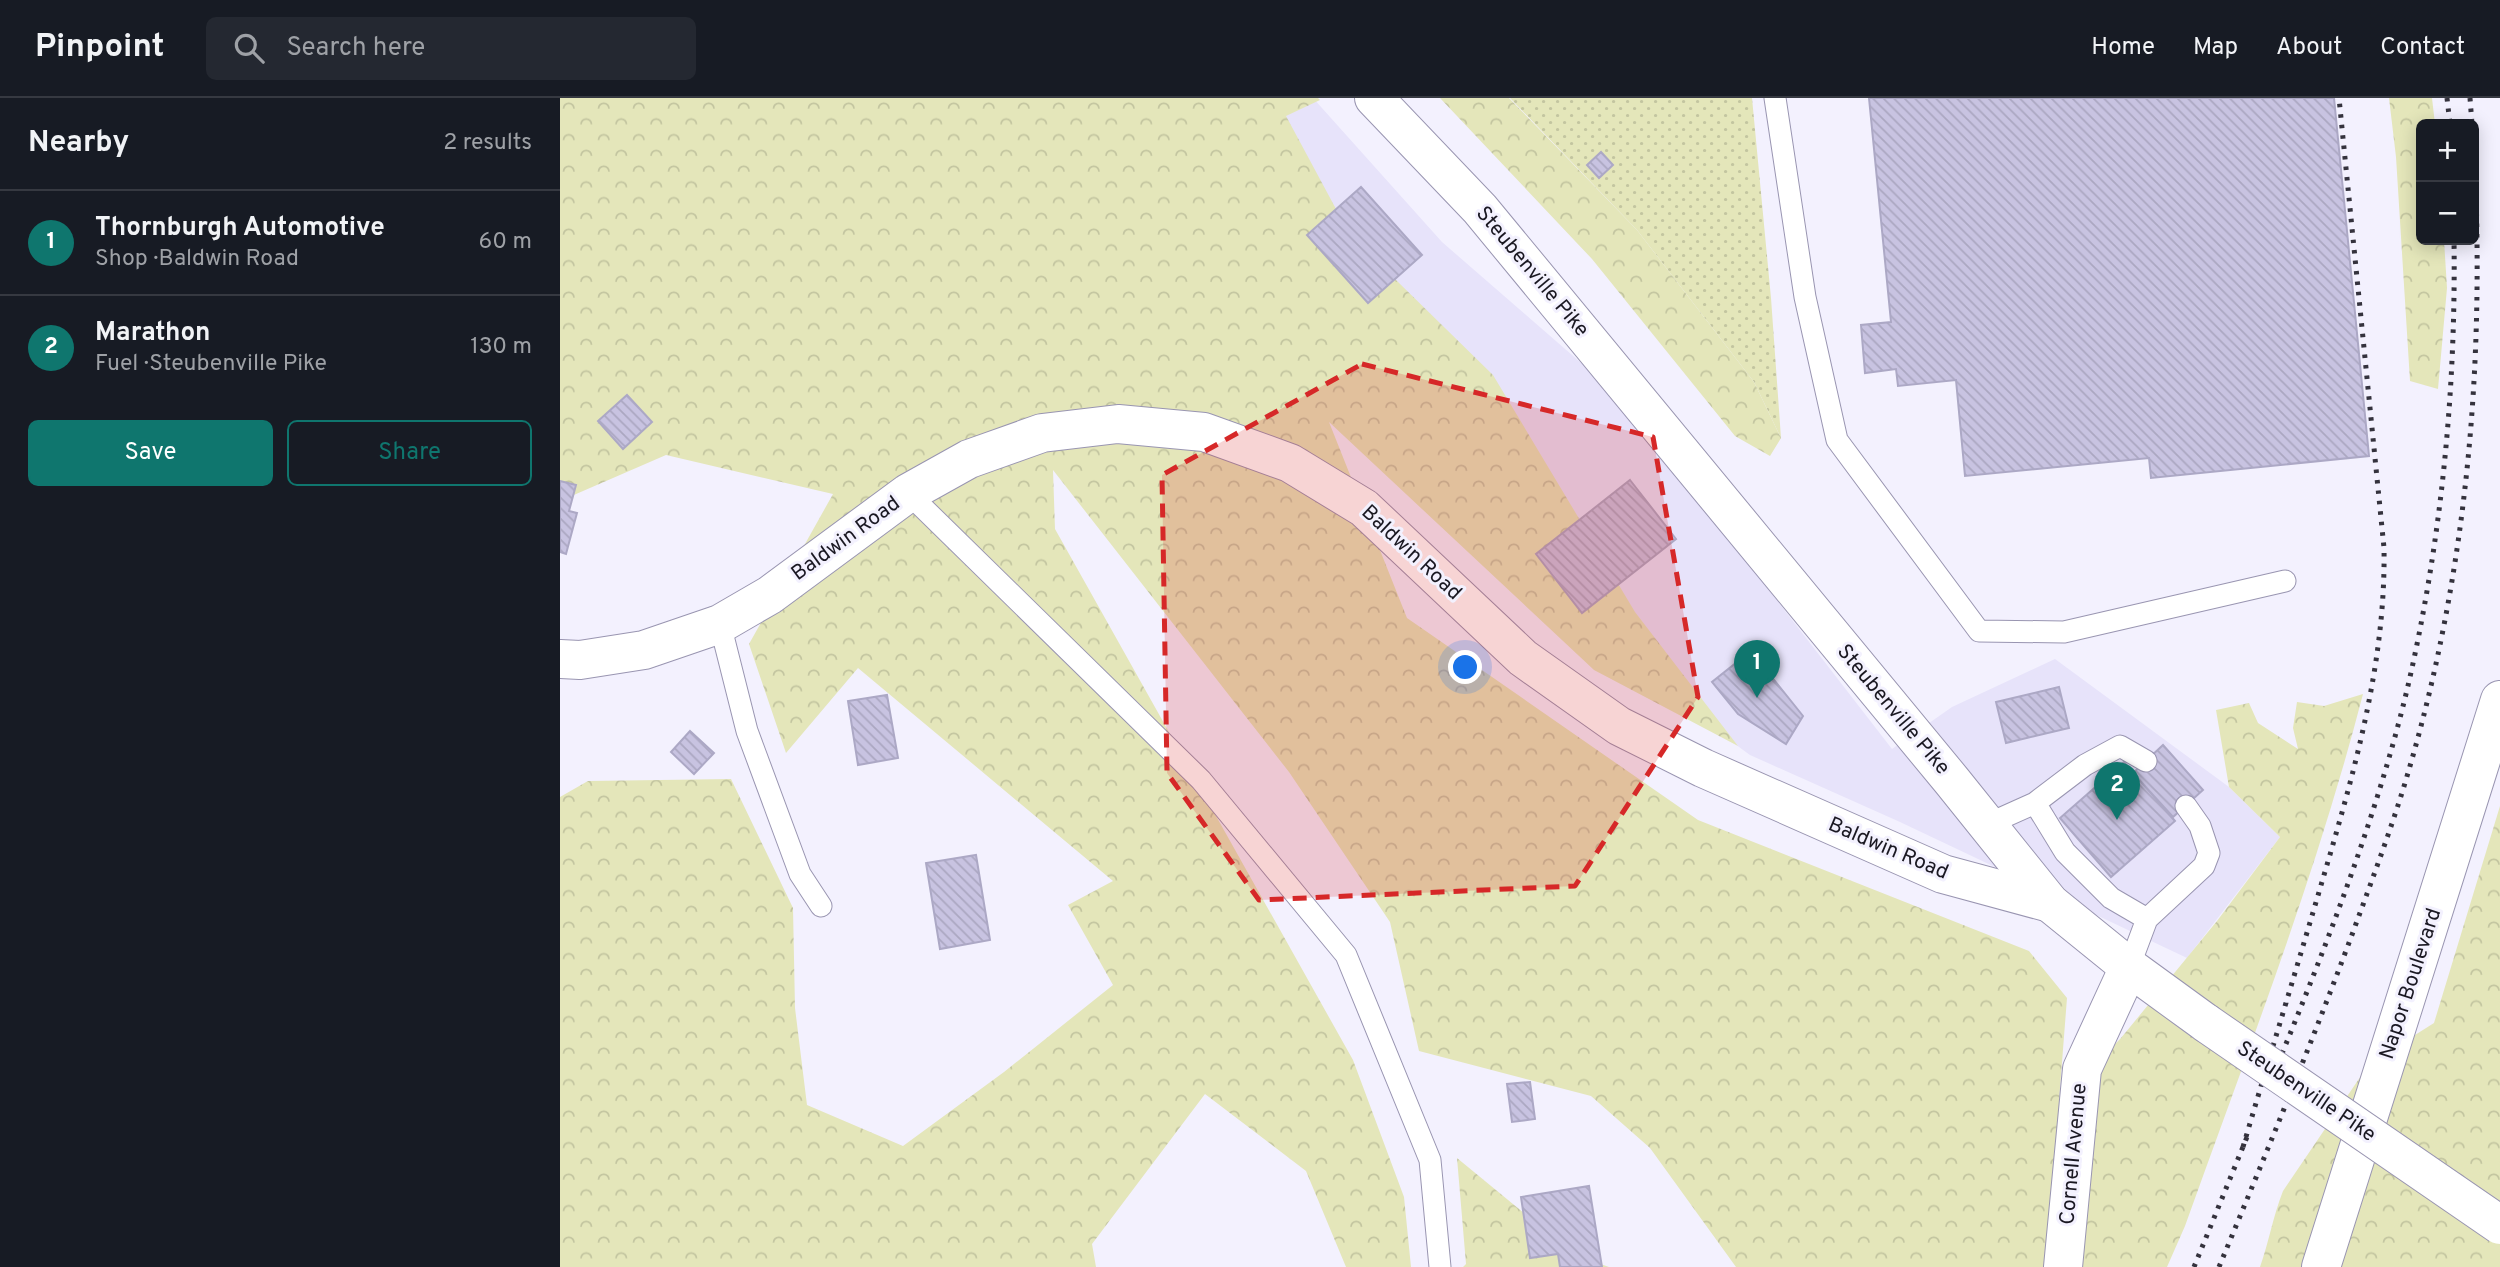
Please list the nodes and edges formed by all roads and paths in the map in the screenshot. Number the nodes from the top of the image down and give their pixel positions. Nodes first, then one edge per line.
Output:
1 (1374, 98) edge
2 (1775, 98) edge
3 (908, 494) junction
4 (2286, 581) dead end
5 (720, 624) junction
6 (560, 659) edge
7 (2500, 699) edge
8 (2146, 761) dead end
9 (2035, 803) junction
10 (2186, 806) dead end
11 (1986, 825) junction
12 (2050, 903) junction
13 (821, 906) dead end
14 (2147, 919) junction
15 (2129, 967) junction
16 (2500, 1225) edge
17 (1440, 1267) edge
18 (2063, 1267) edge
19 (2321, 1267) edge

1 - 11 street, Steubenville Pike
2 - 4 lane
3 - 5 street, Baldwin Road
3 - 12 street, Baldwin Road
3 - 17 lane
5 - 6 street, Baldwin Road
5 - 13 lane
7 - 19 street, Napor Boulevard
8 - 9 lane
9 - 11 lane
9 - 14 lane
10 - 14 lane
11 - 12 street, Steubenville Pike
12 - 15 street, Steubenville Pike
14 - 15 lane
15 - 16 street, Steubenville Pike, bridge
15 - 18 street, Cornell Avenue

